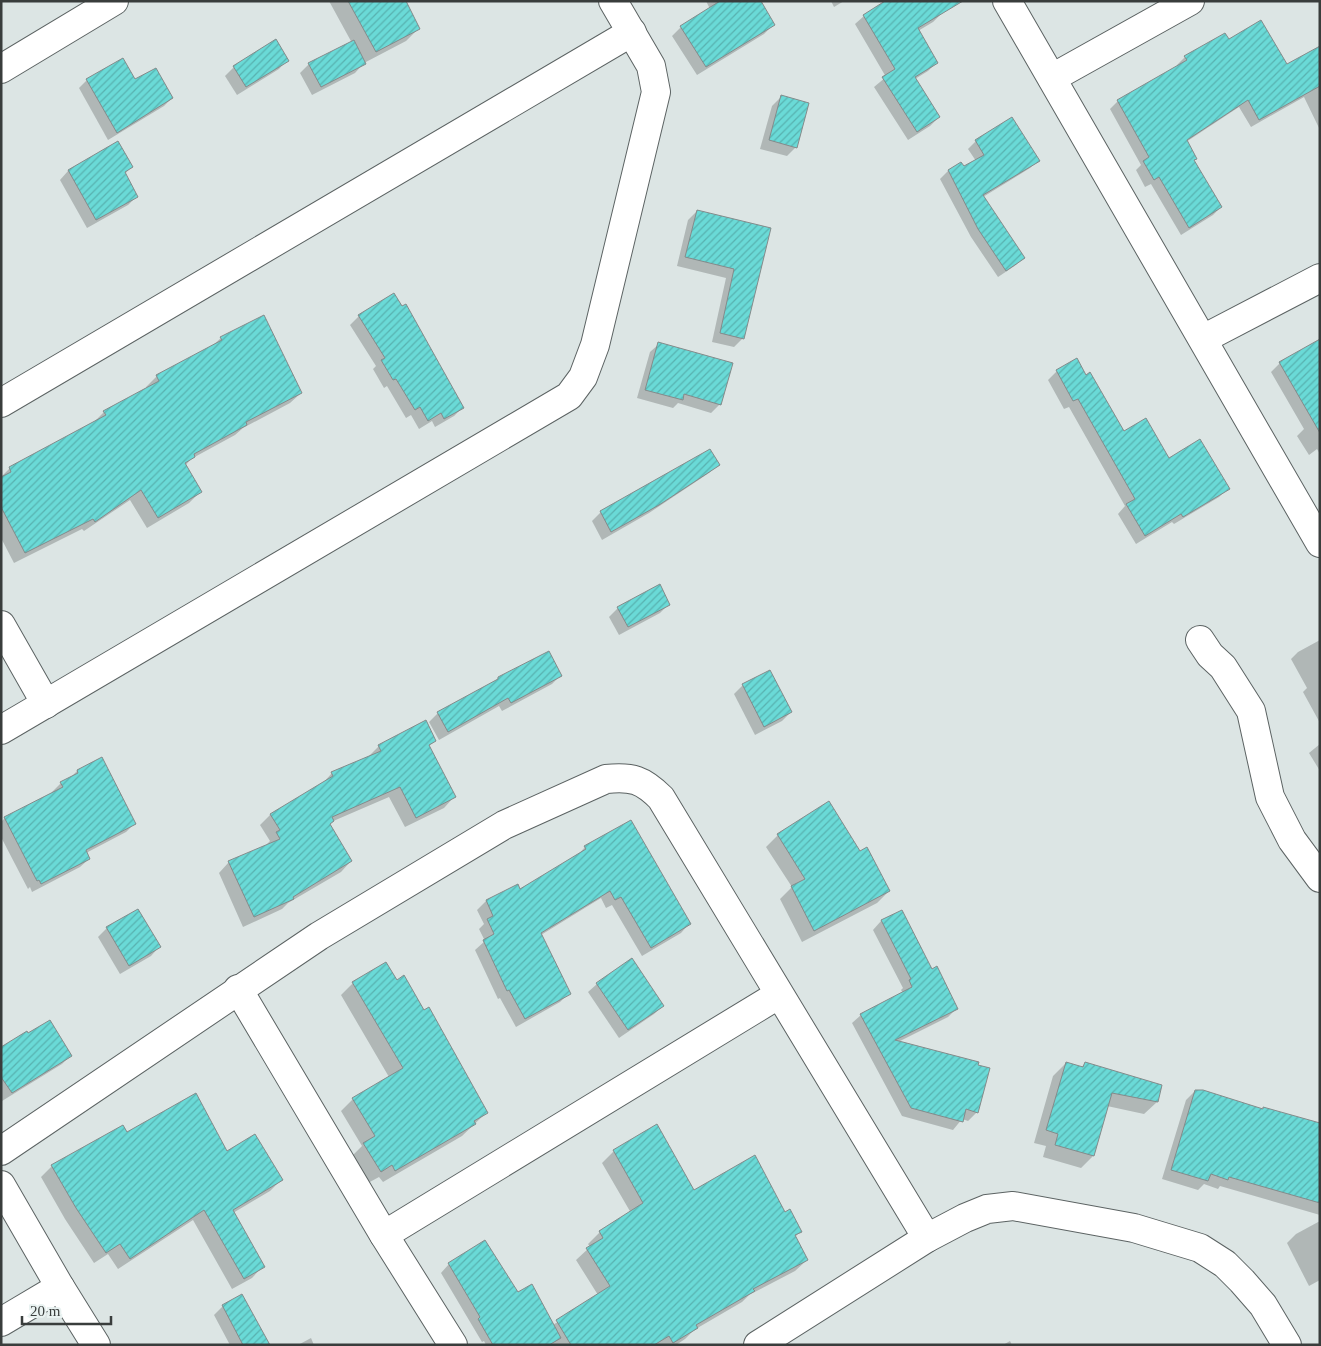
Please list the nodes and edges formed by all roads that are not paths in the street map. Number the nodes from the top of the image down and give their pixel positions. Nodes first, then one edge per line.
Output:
1 (114, 1) edge
2 (613, 1) edge
3 (1007, 1) edge
4 (1190, 1) edge
5 (632, 32) junction
6 (1, 69) edge
7 (1052, 78) junction
8 (1320, 278) edge
9 (1203, 339) junction
10 (1, 403) edge
11 (1320, 543) edge
12 (1, 625) edge
13 (1200, 640) dead end
14 (46, 704) junction
15 (1, 730) edge
16 (1320, 878) edge
17 (238, 989) junction
18 (778, 995) junction
19 (1, 1151) edge
20 (1, 1186) edge
21 (384, 1235) junction
22 (926, 1238) junction
23 (60, 1287) junction
24 (1, 1322) edge
25 (96, 1345) edge
26 (453, 1345) edge
27 (758, 1345) edge
28 (1287, 1345) edge

1 - 6 street
2 - 5 street
3 - 7 street
4 - 7 street
5 - 10 street
5 - 14 street
7 - 9 street
8 - 9 street
9 - 11 street
12 - 14 street
13 - 16 street
14 - 15 street
17 - 18 street
17 - 19 street
17 - 21 street
18 - 21 street
18 - 22 street
20 - 23 street
21 - 26 street
22 - 27 street
22 - 28 street
23 - 24 street
23 - 25 street

